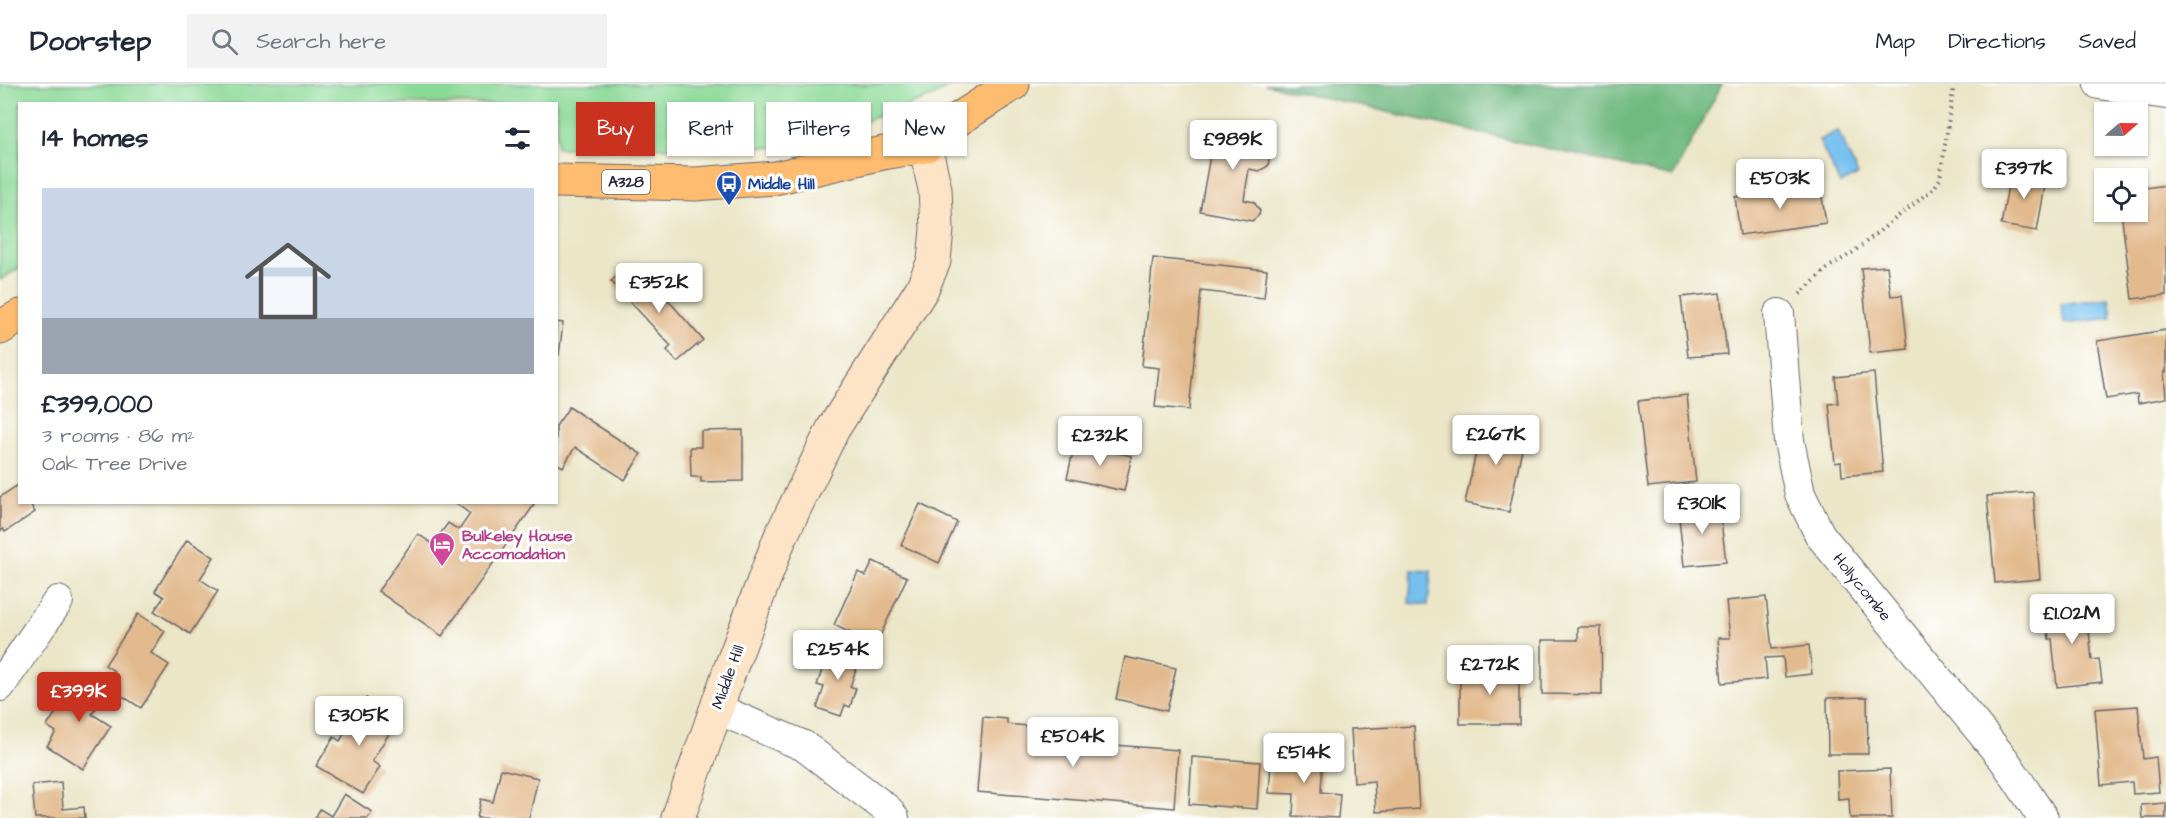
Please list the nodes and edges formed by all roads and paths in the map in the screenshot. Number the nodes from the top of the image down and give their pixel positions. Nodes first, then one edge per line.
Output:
1 (1013, 84) edge
2 (1954, 84) edge
3 (2099, 84) edge
4 (2166, 94) edge
5 (967, 114) edge
6 (883, 155) edge
7 (927, 156) edge
8 (558, 181) edge
9 (1779, 314) joint
10 (18, 317) edge
11 (0, 328) edge
12 (58, 601) dead end
13 (0, 686) edge
14 (717, 709) junction
15 (678, 818) edge
16 (894, 818) edge
17 (2043, 818) edge

1 - 5 main road, A328
2 - 9 path
3 - 4 street
6 - 8 main road, A328
7 - 14 street, Middle Hill
9 - 17 street, Hollycombe
10 - 11 main road
12 - 13 street
14 - 15 street, Middle Hill
14 - 16 street

